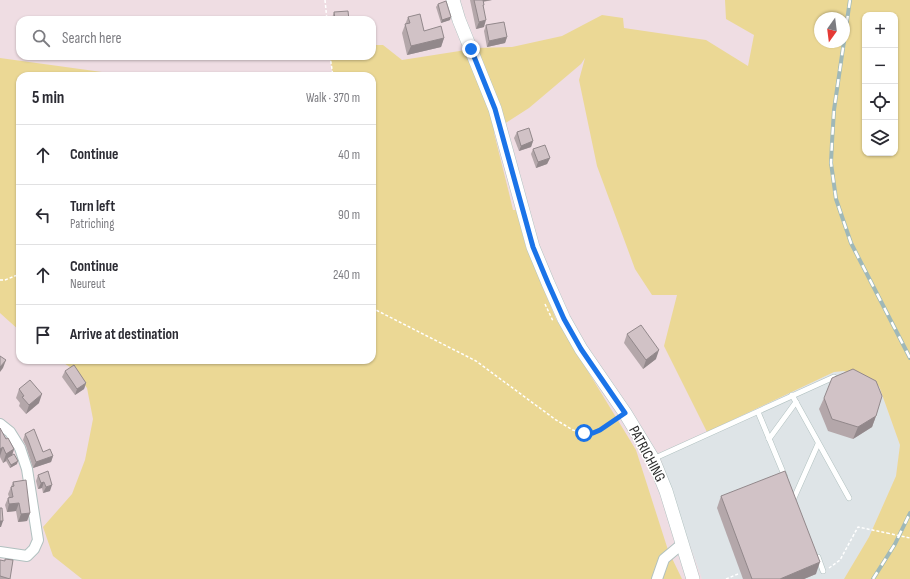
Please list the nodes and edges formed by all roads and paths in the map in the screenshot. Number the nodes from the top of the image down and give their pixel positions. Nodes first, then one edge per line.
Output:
1 (325, 0) edge
2 (453, 0) edge
3 (327, 16) edge
4 (330, 60) edge
5 (332, 72) edge
6 (16, 276) edge
7 (0, 280) edge
8 (376, 310) edge
9 (834, 376) edge
10 (792, 395) junction
11 (796, 402) junction
12 (758, 412) junction
13 (625, 413) junction
14 (0, 424) edge
15 (769, 439) junction
16 (818, 444) junction
17 (654, 460) junction
18 (788, 483) edge
19 (791, 491) edge
20 (794, 498) junction
21 (849, 498) dead end
22 (797, 505) edge
23 (910, 538) edge
24 (682, 544) junction
25 (814, 549) edge
26 (0, 552) edge
27 (823, 571) joint
28 (738, 574) dead end
29 (657, 579) edge
30 (693, 579) edge
31 (726, 579) edge

1 - 3 path
2 - 13 street, PATRICHING
4 - 5 path
6 - 7 path
8 - 13 path
9 - 10 lane
10 - 11 lane
10 - 12 lane
11 - 15 lane
11 - 16 lane
12 - 15 lane
12 - 17 lane
13 - 17 street, PATRICHING
14 - 26 street
15 - 18 lane
16 - 20 lane
16 - 21 lane
17 - 24 street, PATRICHING
19 - 20 lane
20 - 22 lane
23 - 27 path, bridge
24 - 29 street
24 - 30 street, PATRICHING
25 - 27 lane
28 - 31 path

